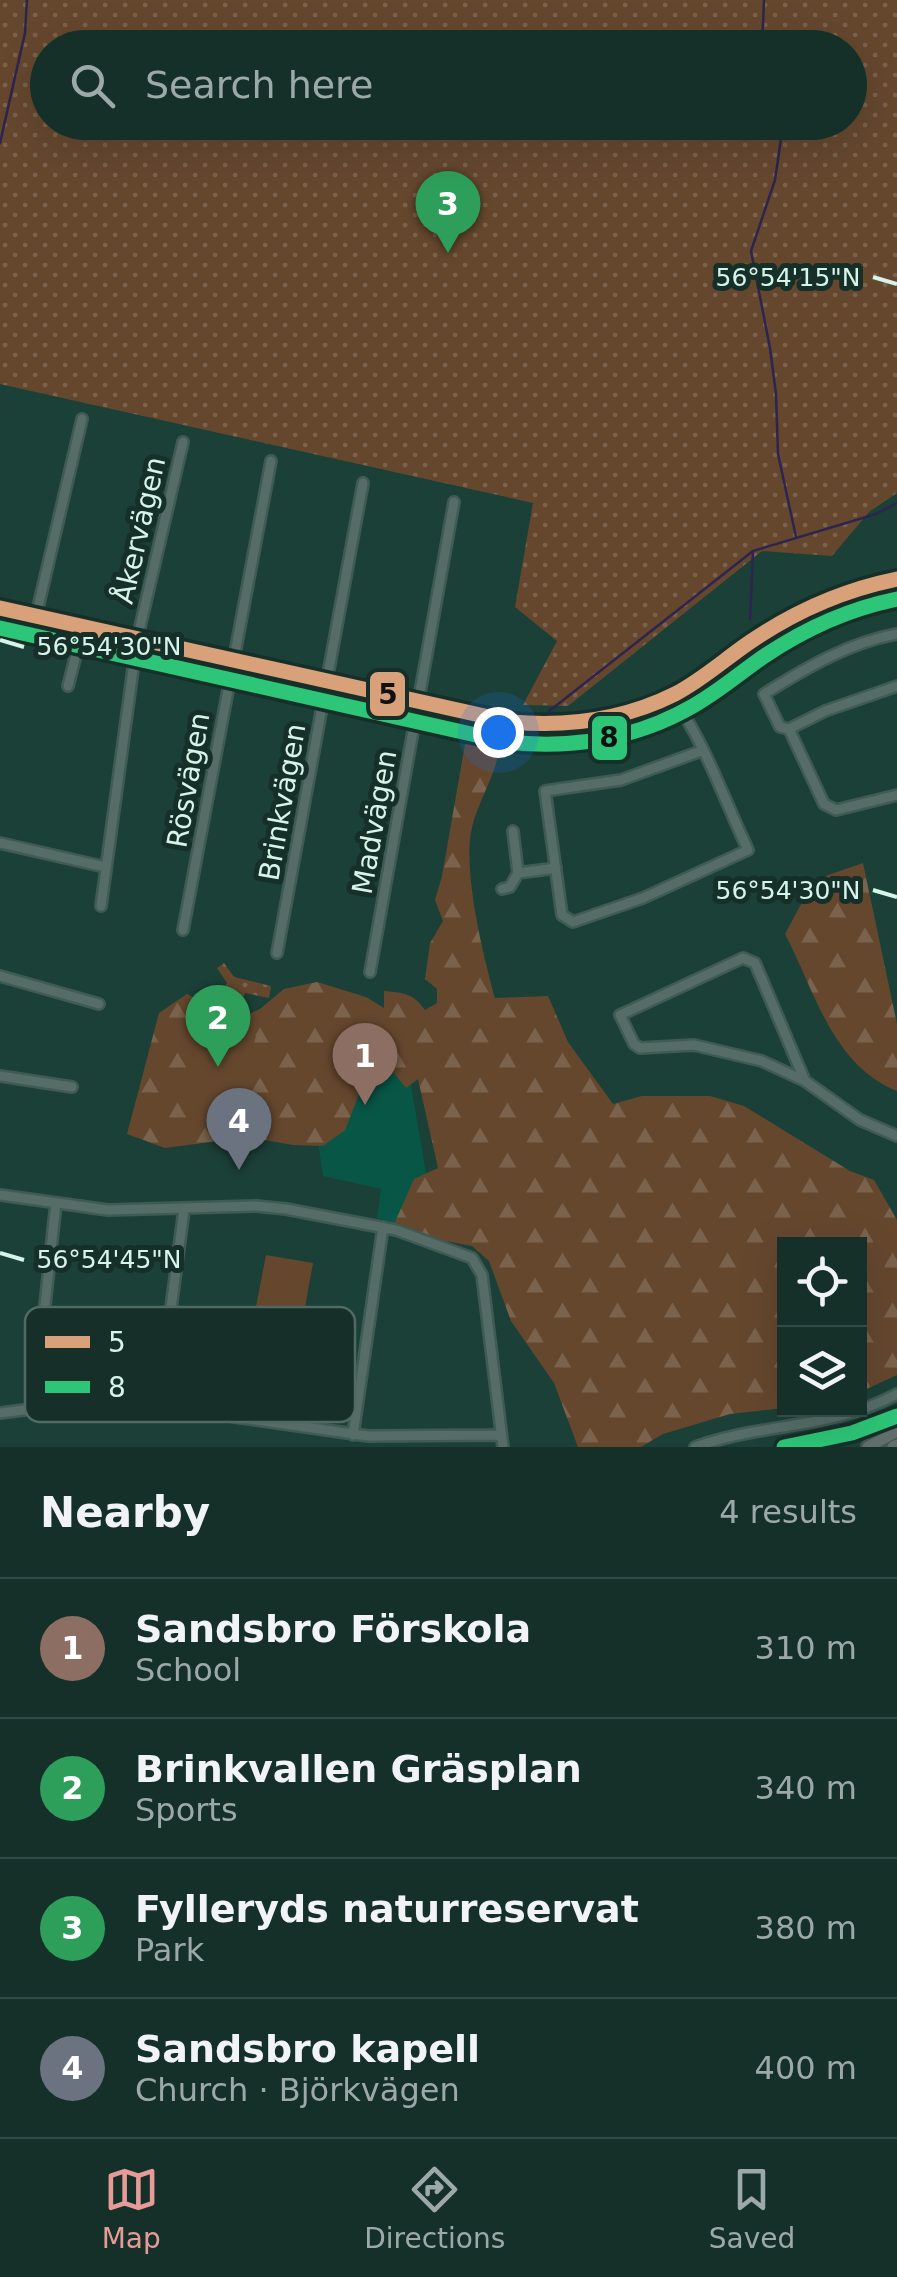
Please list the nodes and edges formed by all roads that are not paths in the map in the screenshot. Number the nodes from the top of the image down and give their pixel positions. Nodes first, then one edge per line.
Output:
1 (82, 419) dead end
2 (184, 442) dead end
3 (272, 461) dead end
4 (363, 483) dead end
5 (454, 502) dead end
6 (897, 579) edge
7 (0, 608) edge
8 (36, 616) junction
9 (83, 627) junction
10 (897, 634) edge
11 (137, 640) junction
12 (233, 661) junction
13 (326, 682) junction
14 (68, 686) dead end
15 (897, 686) edge
16 (672, 696) junction
17 (419, 700) junction
18 (789, 729) junction
19 (701, 751) junction
20 (897, 795) edge
21 (513, 830) dead end
22 (0, 843) edge
23 (106, 867) junction
24 (556, 868) junction
25 (518, 873) junction
26 (502, 888) dead end
27 (101, 906) dead end
28 (183, 930) dead end
29 (277, 953) dead end
30 (370, 972) dead end
31 (0, 976) edge
32 (100, 1004) dead end
33 (0, 1076) edge
34 (805, 1081) junction
35 (72, 1087) dead end
36 (897, 1136) edge
37 (0, 1194) edge
38 (56, 1203) junction
39 (184, 1210) junction
40 (384, 1227) junction
41 (45, 1307) edge
42 (171, 1307) edge
43 (897, 1394) edge
44 (25, 1408) edge
45 (0, 1412) edge
46 (266, 1422) edge
47 (355, 1422) edge
48 (355, 1422) edge
49 (897, 1431) edge
50 (353, 1435) junction
51 (500, 1436) junction
52 (503, 1447) edge
53 (694, 1447) edge
54 (868, 1447) edge

1 - 8 street
2 - 11 street, Åkervägen
3 - 12 street, Rösvägen
4 - 13 street, Brinkvägen
5 - 17 street, Madvägen
6 - 16 street
7 - 8 street
8 - 9 street
9 - 11 street
9 - 14 street
10 - 18 street
11 - 12 street
11 - 23 street, Åkervägen
12 - 13 street
12 - 28 street, Rösvägen
13 - 17 street
13 - 29 street, Brinkvägen
15 - 18 street
16 - 17 street
16 - 19 street
17 - 30 street, Madvägen
18 - 20 street
19 - 24 street
19 - 24 street
21 - 25 street
22 - 23 street
23 - 27 street, Åkervägen
24 - 25 street
25 - 26 street
31 - 32 street
33 - 35 street
34 - 34 street
34 - 36 street
37 - 38 street
38 - 39 street
38 - 41 street
39 - 40 street
39 - 42 street
40 - 48 street
40 - 51 street
43 - 53 street
44 - 45 street
46 - 50 street
47 - 50 street
49 - 54 main road
50 - 51 street
51 - 52 street

